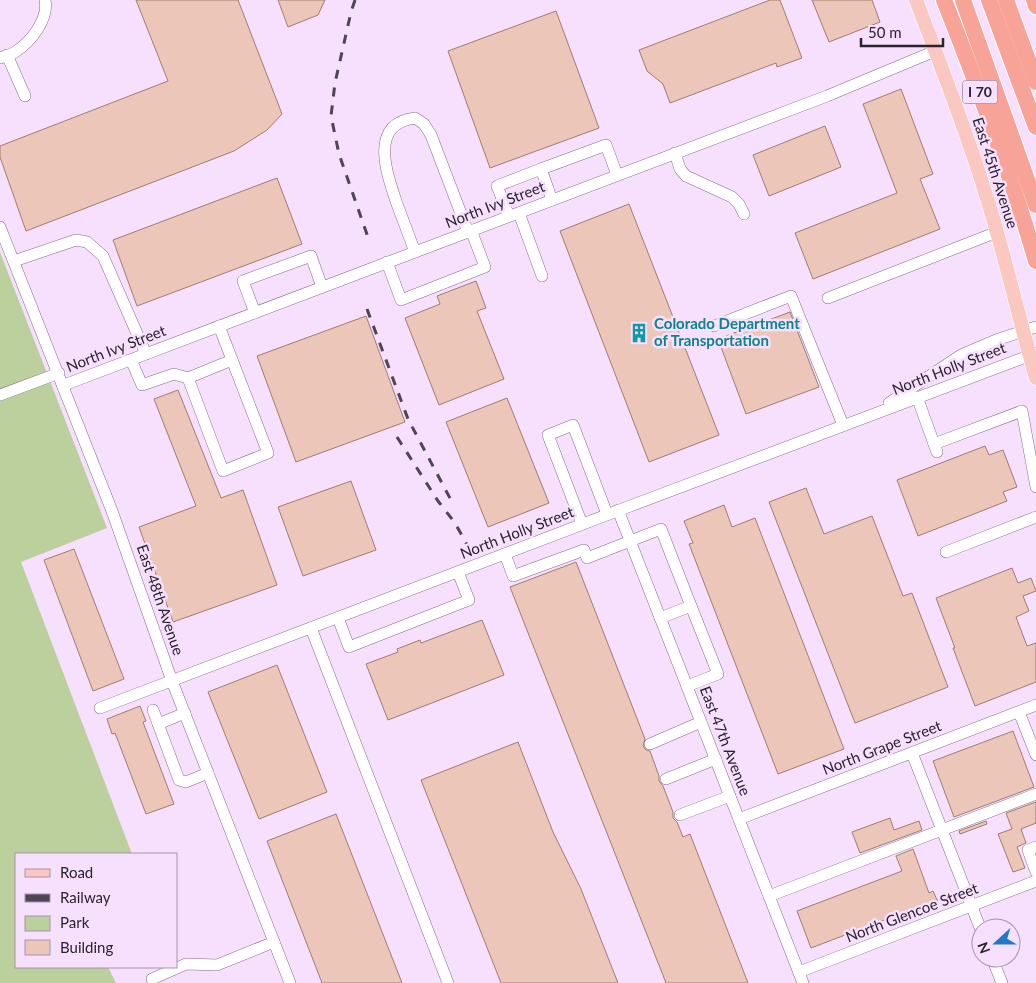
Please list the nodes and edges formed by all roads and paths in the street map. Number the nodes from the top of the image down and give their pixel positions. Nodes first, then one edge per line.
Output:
1 (45, 0) edge
2 (916, 0) edge
3 (944, 0) edge
4 (959, 0) edge
5 (963, 0) edge
6 (989, 0) edge
7 (1006, 0) edge
8 (1034, 0) edge
9 (1036, 6) edge
10 (935, 51) junction
11 (4, 56) edge
12 (1036, 82) edge
13 (25, 96) dead end
14 (1036, 127) edge
15 (675, 153) junction
16 (541, 169) junction
17 (618, 175) junction
18 (1014, 186) junction
19 (552, 200) junction
20 (1036, 205) edge
21 (514, 214) junction
22 (744, 214) dead end
23 (0, 227) edge
24 (470, 231) junction
25 (997, 232) junction
26 (415, 252) junction
27 (14, 261) junction
28 (1036, 261) edge
29 (387, 262) junction
30 (542, 276) dead end
31 (322, 287) junction
32 (828, 298) dead end
33 (255, 313) junction
34 (219, 326) junction
35 (714, 326) dead end
36 (1030, 329) edge
37 (146, 354) junction
38 (1033, 354) edge
39 (131, 360) junction
40 (232, 360) junction
41 (59, 373) junction
42 (188, 378) junction
43 (1036, 378) edge
44 (64, 385) junction
45 (0, 395) edge
46 (917, 397) junction
47 (873, 414) junction
48 (843, 425) junction
49 (1036, 487) edge
50 (613, 512) junction
51 (1036, 517) edge
52 (582, 524) junction
53 (630, 541) junction
54 (946, 552) dead end
55 (505, 554) junction
56 (458, 572) junction
57 (691, 606) junction
58 (338, 618) junction
59 (660, 618) junction
60 (311, 628) junction
61 (172, 681) junction
62 (687, 686) junction
63 (1036, 705) edge
64 (100, 708) dead end
65 (153, 710) dead end
66 (1019, 712) junction
67 (185, 713) junction
68 (701, 722) junction
69 (158, 724) junction
70 (650, 744) dead end
71 (912, 753) junction
72 (1036, 755) edge
73 (716, 759) junction
74 (208, 773) junction
75 (666, 779) dead end
76 (1036, 794) edge
77 (730, 796) junction
78 (680, 815) dead end
79 (739, 819) junction
80 (942, 829) junction
81 (1036, 847) edge
82 (1036, 872) edge
83 (1036, 882) edge
84 (769, 896) junction
85 (972, 906) junction
86 (976, 918) edge
87 (274, 942) junction
88 (177, 968) edge
89 (178, 968) edge
90 (996, 968) edge
91 (801, 978) edge
92 (152, 979) dead end
93 (290, 983) edge
94 (448, 983) edge
95 (1002, 983) edge

1 - 11 street
2 - 10 main road, East 45th Avenue
3 - 18 highway, I 70
4 - 18 highway
5 - 20 highway
6 - 14 highway
7 - 12 highway
8 - 9 highway
10 - 15 street, North Ivy Street
10 - 25 main road, East 45th Avenue
11 - 13 street
15 - 17 street, North Ivy Street
15 - 22 street
16 - 17 street
16 - 19 street
16 - 21 street
17 - 19 street, North Ivy Street
18 - 28 highway, I 70
19 - 21 street, North Ivy Street
21 - 24 street, North Ivy Street
21 - 30 street
23 - 27 street, East 48th Avenue
24 - 26 street, North Ivy Street
24 - 26 street
24 - 29 street
25 - 32 street
25 - 36 main road, East 45th Avenue
26 - 29 street, North Ivy Street
27 - 37 street
27 - 41 street, East 48th Avenue
29 - 31 street, North Ivy Street
31 - 33 street, North Ivy Street
31 - 33 street
33 - 34 street, North Ivy Street
34 - 37 street, North Ivy Street
34 - 40 street
35 - 48 street
36 - 38 main road, East 45th Avenue
36 - 47 street, North Holly Street
37 - 39 street, North Ivy Street
38 - 43 main road, East 45th Avenue
38 - 46 street, North Holly Street
39 - 42 street
39 - 44 street, North Ivy Street
40 - 42 street
40 - 42 street
41 - 44 street, East 48th Avenue
41 - 45 street, North Ivy Street
44 - 61 street, East 48th Avenue
46 - 47 street, North Holly Street
46 - 49 street
47 - 48 street, North Holly Street
48 - 50 street, North Holly Street
50 - 52 street, North Holly Street
50 - 52 street, East 47th Avenue
50 - 53 street, East 47th Avenue
51 - 54 street
52 - 55 street, North Holly Street
53 - 55 street
53 - 57 street
53 - 59 street, East 47th Avenue
55 - 56 street, North Holly Street
56 - 58 street, North Holly Street
56 - 58 street
57 - 59 street
57 - 62 street
58 - 60 street, North Holly Street
59 - 62 street, East 47th Avenue
60 - 61 street, North Holly Street
60 - 94 street
61 - 64 street, North Holly Street
61 - 67 street, East 48th Avenue
62 - 68 street, East 47th Avenue
63 - 66 street, North Grape Street
65 - 69 street
66 - 71 street, North Grape Street
66 - 72 street
67 - 69 street
67 - 74 street, East 48th Avenue
68 - 70 street
68 - 73 street, East 47th Avenue
69 - 74 street
71 - 79 street, North Grape Street
71 - 80 street
73 - 75 street
73 - 77 street, East 47th Avenue
74 - 87 street, East 48th Avenue
76 - 80 street
77 - 78 street
77 - 79 street, East 47th Avenue
79 - 84 street, East 47th Avenue
80 - 84 street
80 - 85 street
81 - 82 street
83 - 85 street, North Glencoe Street
84 - 91 street, East 47th Avenue
85 - 86 street
85 - 91 street, North Glencoe Street
87 - 89 street
87 - 93 street, East 48th Avenue
88 - 92 street
90 - 95 street

